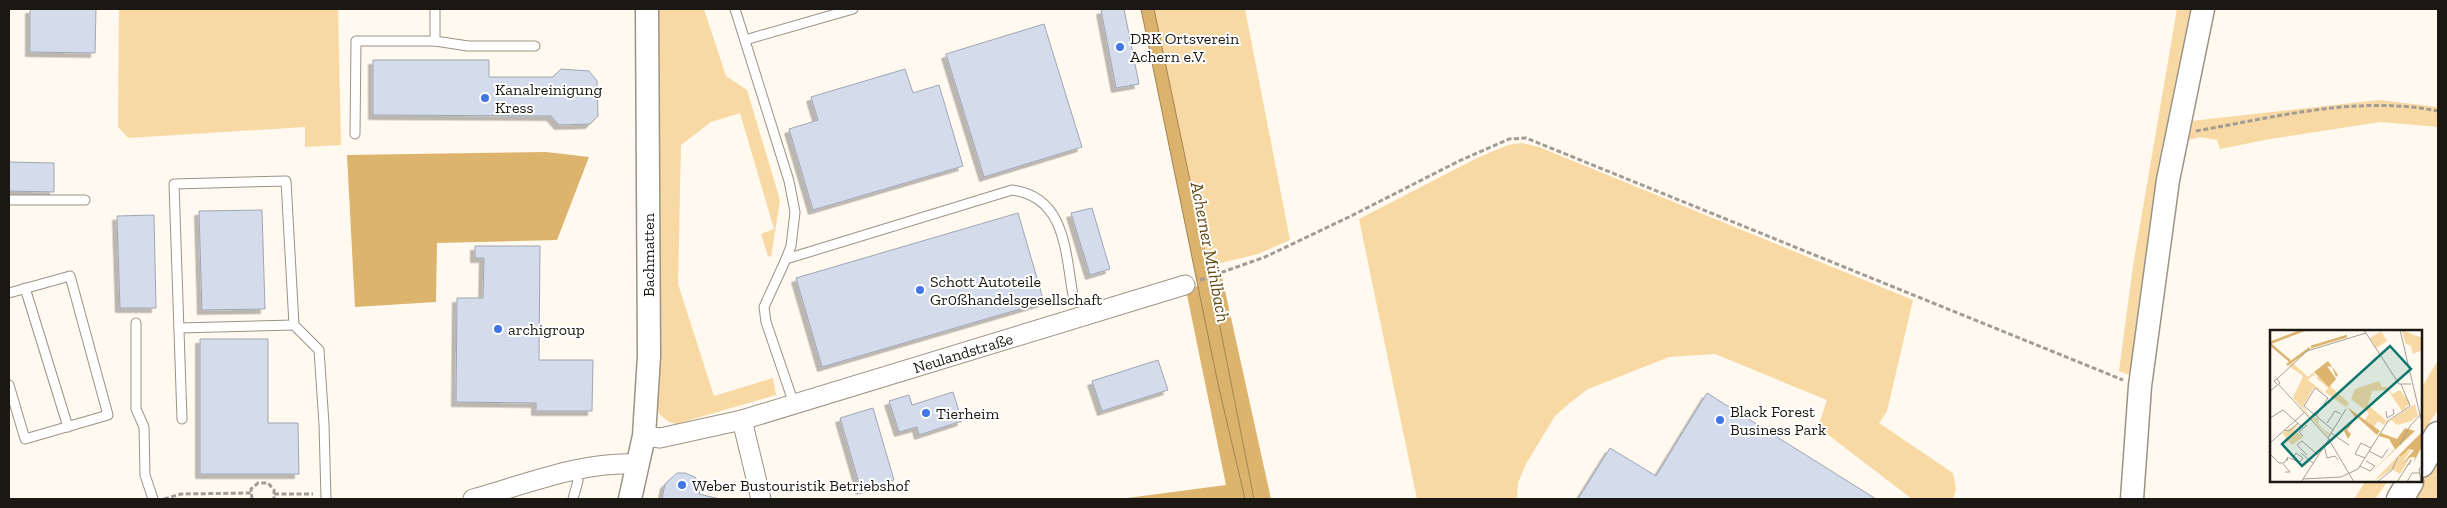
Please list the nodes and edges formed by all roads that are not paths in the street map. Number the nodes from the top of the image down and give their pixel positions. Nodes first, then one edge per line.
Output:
1 (435, 9) edge
2 (647, 9) edge
3 (735, 9) edge
4 (854, 9) edge
5 (2203, 9) edge
6 (745, 40) junction
7 (435, 41) junction
8 (535, 46) dead end
9 (355, 134) dead end
10 (9, 200) edge
11 (85, 200) dead end
12 (786, 259) junction
13 (1186, 285) road end
14 (25, 288) junction
15 (9, 292) edge
16 (1073, 295) dead end
17 (136, 323) dead end
18 (294, 326) junction
19 (179, 328) junction
20 (9, 385) edge
21 (794, 404) junction
22 (182, 419) dead end
23 (742, 420) junction
24 (68, 427) junction
25 (2438, 434) edge
26 (644, 436) junction
27 (2422, 462) edge
28 (638, 464) junction
29 (574, 469) junction
30 (2409, 483) edge
31 (515, 493) edge
32 (326, 497) edge
33 (153, 499) edge
34 (473, 499) edge
35 (573, 499) edge
36 (630, 499) edge
37 (761, 499) edge
38 (2132, 499) edge
39 (2400, 499) edge

1 - 7 lane
2 - 26 street, Bachmatten
3 - 6 lane
4 - 6 lane
5 - 38 street
6 - 12 lane
7 - 8 lane
7 - 9 lane
10 - 11 lane
12 - 16 lane
12 - 21 lane
13 - 21 street, Neulandstraße
14 - 15 lane
14 - 24 lane
14 - 24 lane
17 - 33 lane
18 - 19 lane
18 - 19 lane
18 - 32 lane
19 - 22 lane
20 - 24 lane
21 - 23 street, Neulandstraße
23 - 26 street, Neulandstraße
23 - 37 street
25 - 27 main road
26 - 28 street, Bachmatten
28 - 29 street
28 - 36 street, Bachmatten
29 - 31 street
29 - 35 lane
30 - 39 main road
31 - 34 street

